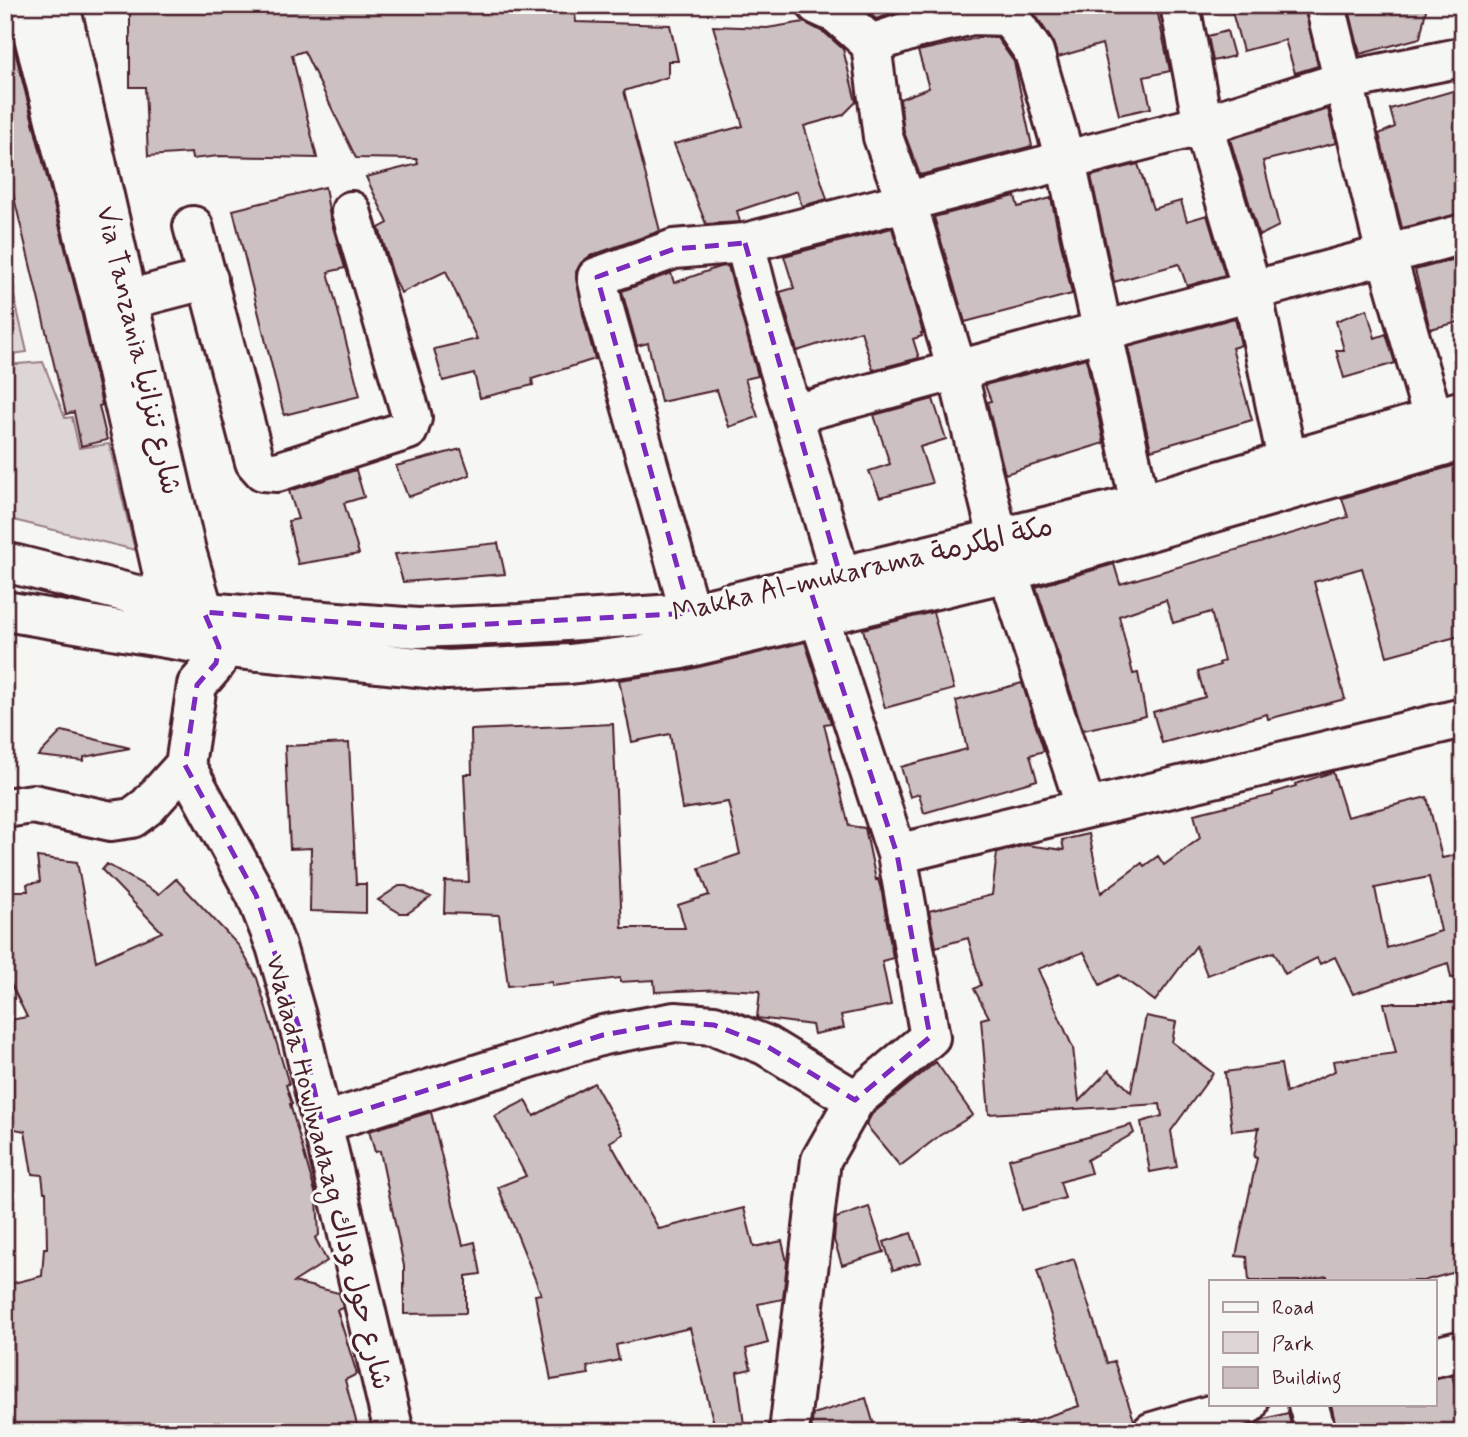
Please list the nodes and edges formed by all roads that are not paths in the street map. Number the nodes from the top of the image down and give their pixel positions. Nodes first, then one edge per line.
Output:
1 (26, 5) edge
2 (60, 5) edge
3 (817, 5) edge
4 (1180, 5) edge
5 (1325, 5) edge
6 (871, 44) junction
7 (1463, 57) edge
8 (1344, 81) junction
9 (1203, 125) junction
10 (1066, 162) junction
11 (907, 203) junction
12 (351, 211) dead end
13 (192, 226) dead end
14 (1463, 234) edge
15 (745, 243) junction
16 (1386, 254) junction
17 (208, 279) junction
18 (1252, 290) junction
19 (116, 303) junction
20 (1104, 331) junction
21 (957, 370) junction
22 (794, 414) junction
23 (1448, 414) edge
24 (1463, 440) edge
25 (1287, 460) junction
26 (1140, 504) junction
27 (1003, 554) junction
28 (5, 562) edge
29 (823, 594) junction
30 (187, 608) junction
31 (5, 611) edge
32 (690, 613) junction
33 (178, 641) junction
34 (219, 647) junction
35 (197, 685) junction
36 (1463, 718) edge
37 (185, 765) junction
38 (5, 808) edge
39 (1086, 808) junction
40 (897, 854) junction
41 (855, 1100) junction
42 (322, 1123) junction
43 (1463, 1350) edge
44 (1436, 1357) edge
45 (1241, 1406) edge
46 (1309, 1406) edge
47 (394, 1432) edge
48 (789, 1432) edge
49 (1152, 1432) edge
50 (1316, 1432) edge

1 - 19 main road, Via Tanzania شارع تنزانيا
2 - 19 main road, Via Tanzania شارع تنزانيا
3 - 6 main road
4 - 9 main road
5 - 8 main road
6 - 10 main road
6 - 11 main road
7 - 8 main road
8 - 9 main road
8 - 16 main road
9 - 10 main road
9 - 18 main road
10 - 11 main road
10 - 20 main road
11 - 15 main road
11 - 21 main road
12 - 17 main road
13 - 17 main road
14 - 16 main road
15 - 22 main road
15 - 32 main road
16 - 18 main road
16 - 23 main road
17 - 19 main road
18 - 20 main road
18 - 25 main road
19 - 30 main road, Via Tanzania شارع تنزانيا
20 - 21 main road
20 - 26 main road
21 - 22 main road
21 - 27 main road
22 - 29 main road
23 - 25 main road, Makka Al-mukarama مكة المكرمة
24 - 27 main road, Makka Al-mukarama مكة المكرمة
25 - 26 main road, Makka Al-mukarama مكة المكرمة
26 - 27 main road, Makka Al-mukarama مكة المكرمة
27 - 29 main road, Makka Al-mukarama مكة المكرمة
27 - 39 main road
28 - 30 main road, Makka Al-mukarama مكة المكرمة
29 - 32 main road, Makka Al-mukarama مكة المكرمة
29 - 34 main road, Makka Al-mukarama مكة المكرمة
29 - 40 main road
30 - 32 main road, Makka Al-mukarama مكة المكرمة
30 - 33 main road, Via Tanzania شارع تنزانيا
30 - 34 main road, Via Tanzania شارع تنزانيا
31 - 33 main road, Makka Al-mukarama مكة المكرمة
33 - 34 main road, Makka Al-mukarama مكة المكرمة
33 - 35 main road, Via Tanzania شارع تنزانيا
34 - 35 main road
35 - 37 main road
36 - 39 main road
37 - 38 main road
37 - 42 main road, Wadada Howlwadaag شارع حول وداك
39 - 40 main road
40 - 41 main road
41 - 42 main road
41 - 48 main road
42 - 47 main road, Wadada Howlwadaag شارع حول وداك
43 - 44 main road
45 - 49 main road
46 - 50 main road

